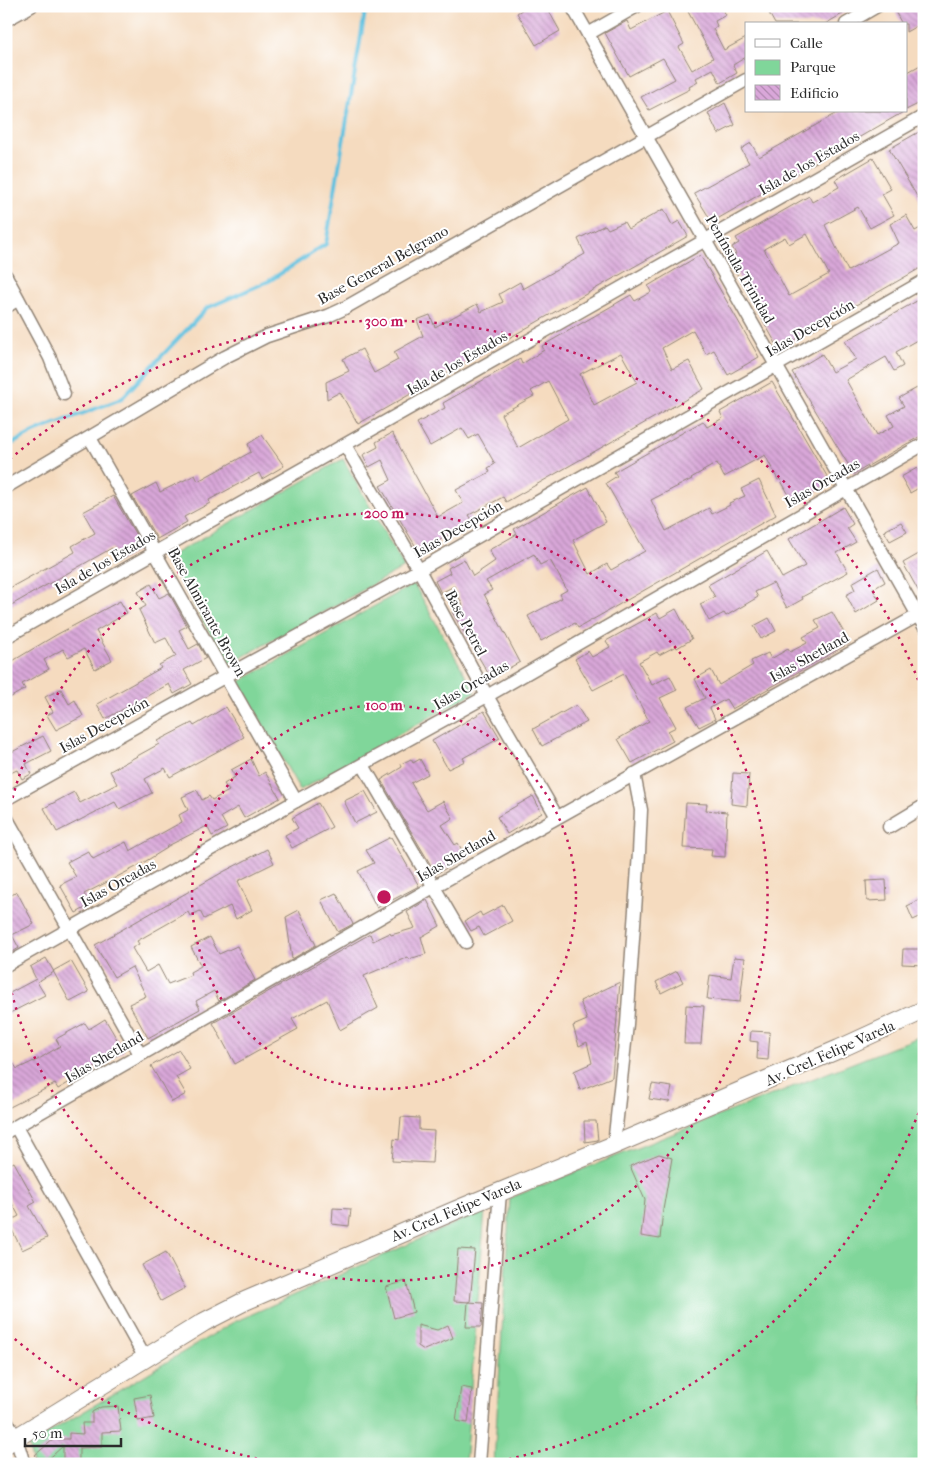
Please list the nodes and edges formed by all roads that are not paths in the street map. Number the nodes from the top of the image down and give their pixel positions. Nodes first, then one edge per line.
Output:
1 (31, 6) edge
2 (572, 6) edge
3 (637, 6) edge
4 (877, 6) edge
5 (6, 20) edge
6 (849, 22) edge
7 (588, 34) junction
8 (745, 81) edge
9 (924, 116) edge
10 (645, 138) junction
11 (705, 241) junction
12 (6, 276) edge
13 (924, 281) edge
14 (18, 299) junction
15 (6, 307) edge
16 (776, 366) junction
17 (64, 394) dead end
18 (90, 438) junction
19 (345, 444) junction
20 (924, 444) edge
21 (6, 487) edge
22 (845, 488) junction
23 (155, 552) junction
24 (419, 570) junction
25 (922, 618) edge
26 (6, 637) edge
27 (224, 676) junction
28 (487, 696) junction
29 (363, 765) junction
30 (634, 774) junction
31 (6, 800) edge
32 (296, 801) junction
33 (924, 806) edge
34 (6, 817) edge
35 (557, 817) junction
36 (889, 827) dead end
37 (434, 886) junction
38 (69, 930) junction
39 (466, 942) dead end
40 (6, 965) edge
41 (924, 1010) edge
42 (140, 1054) junction
43 (11, 1130) edge
44 (614, 1145) junction
45 (500, 1192) junction
46 (145, 1358) junction
47 (6, 1420) edge
48 (11, 1441) edge
49 (24, 1464) edge
50 (479, 1464) edge

1 - 5 street
2 - 7 street, Península Trinidad
3 - 7 street
4 - 6 street
7 - 10 street, Península Trinidad
8 - 10 street, Base General Belgrano
9 - 11 street, Isla de los Estados
10 - 11 street, Península Trinidad
10 - 18 street, Base General Belgrano
11 - 16 street, Península Trinidad
11 - 19 street, Isla de los Estados
12 - 14 street
13 - 16 street, Islas Decepción
14 - 15 street
14 - 17 street
16 - 22 street, Península Trinidad
16 - 24 street, Islas Decepción
18 - 21 street, Base General Belgrano
18 - 23 street, Base Almirante Brown
19 - 23 street, Isla de los Estados
19 - 24 street, Base Petrel
20 - 22 street, Islas Orcadas
22 - 25 street, Península Trinidad
22 - 28 street, Islas Orcadas
23 - 26 street, Isla de los Estados
23 - 27 street, Base Almirante Brown
24 - 27 street, Islas Decepción
24 - 28 street, Base Petrel
25 - 30 street, Islas Shetland
27 - 31 street, Islas Decepción
27 - 32 street, Base Almirante Brown
28 - 29 street, Islas Orcadas
28 - 35 street, Base Petrel
29 - 32 street, Islas Orcadas
29 - 37 street
30 - 35 street, Islas Shetland
30 - 44 street
32 - 38 street, Islas Orcadas
33 - 36 street
34 - 38 street
35 - 37 street, Islas Shetland
37 - 39 street
37 - 42 street, Islas Shetland
38 - 40 street, Islas Orcadas
38 - 42 street
41 - 44 main road, Av. Crel. Felipe Varela
42 - 43 street, Islas Shetland
43 - 46 street
44 - 45 main road, Av. Crel. Felipe Varela
45 - 46 main road, Av. Crel. Felipe Varela
45 - 50 street
46 - 48 main road, Av. Crel. Felipe Varela
47 - 48 street
48 - 49 street

